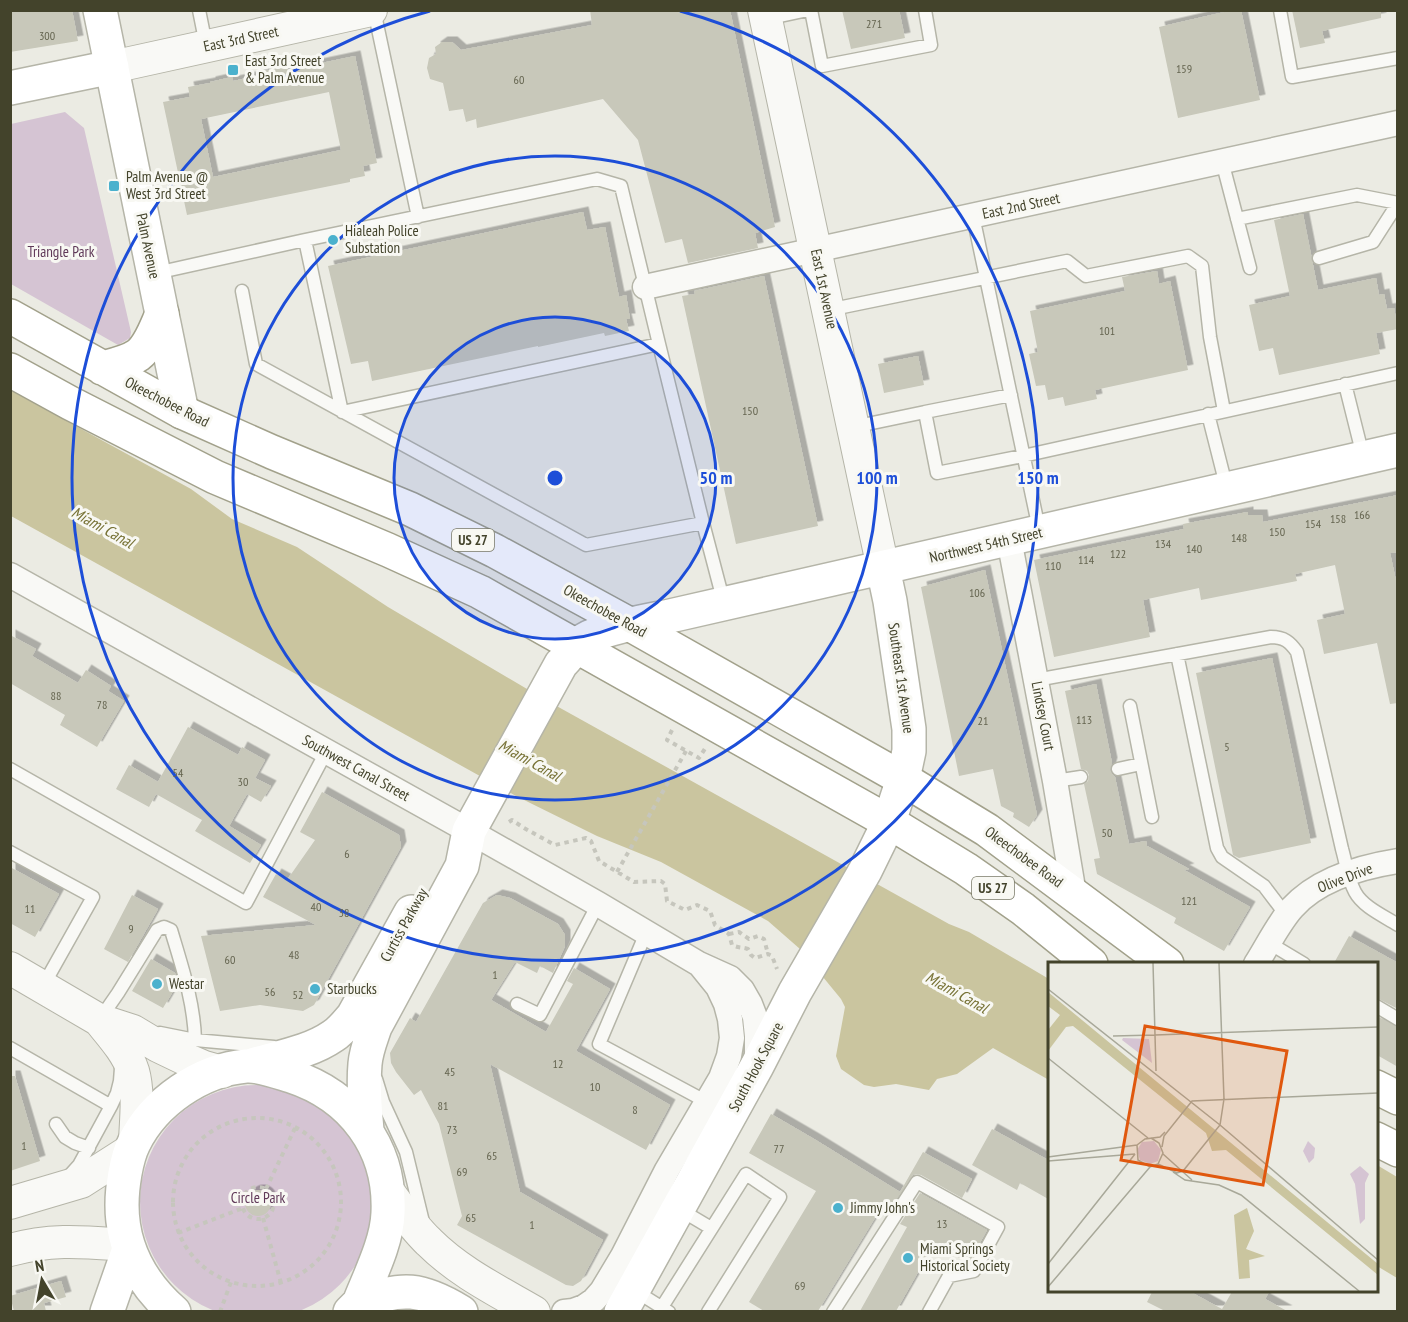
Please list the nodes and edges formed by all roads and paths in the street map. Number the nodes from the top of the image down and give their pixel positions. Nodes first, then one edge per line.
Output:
1 (100, 10) edge
2 (200, 10) edge
3 (372, 10) edge
4 (810, 10) edge
5 (925, 10) edge
6 (1280, 10) edge
7 (765, 15) edge
8 (206, 47) junction
9 (1398, 58) edge
10 (112, 67) junction
11 (10, 88) edge
12 (1398, 123) edge
13 (1222, 161) junction
14 (1398, 203) edge
15 (973, 216) junction
16 (418, 217) junction
17 (1238, 219) junction
18 (306, 240) junction
19 (816, 251) junction
20 (1319, 258) dead end
21 (1250, 268) dead end
22 (154, 273) junction
23 (987, 278) junction
24 (645, 287) junction
25 (242, 291) dead end
26 (828, 310) junction
27 (162, 314) junction
28 (10, 316) edge
29 (658, 344) junction
30 (102, 368) junction
31 (10, 370) edge
32 (1398, 373) edge
33 (1345, 384) junction
34 (1011, 395) junction
35 (1224, 411) junction
36 (182, 412) junction
37 (342, 412) junction
38 (925, 412) junction
39 (1208, 414) junction
40 (853, 427) junction
41 (1398, 450) edge
42 (1023, 456) junction
43 (1364, 458) junction
44 (215, 477) junction
45 (1227, 489) junction
46 (703, 523) junction
47 (1024, 536) junction
48 (883, 568) junction
49 (10, 575) edge
50 (724, 604) junction
51 (632, 625) junction
52 (577, 646) junction
53 (1177, 654) junction
54 (1036, 680) junction
55 (1130, 706) dead end
56 (675, 724) dead end
57 (708, 743) dead end
58 (686, 751) junction
59 (326, 752) junction
60 (1142, 764) junction
61 (10, 769) edge
62 (1118, 769) dead end
63 (1081, 777) dead end
64 (903, 778) junction
65 (1055, 782) junction
66 (1152, 817) dead end
67 (509, 822) dead end
68 (889, 822) junction
69 (469, 831) junction
70 (10, 852) edge
71 (1398, 861) edge
72 (617, 872) junction
73 (1348, 873) junction
74 (1074, 894) junction
75 (598, 904) junction
76 (1286, 915) junction
77 (1398, 925) edge
78 (646, 933) junction
79 (729, 934) junction
80 (1269, 943) junction
81 (768, 954) junction
82 (1091, 962) edge
83 (1166, 962) edge
84 (1257, 962) edge
85 (1302, 962) edge
86 (699, 964) junction
87 (10, 968) edge
88 (786, 982) junction
89 (43, 986) junction
90 (517, 1004) dead end
91 (1378, 1007) edge
92 (1398, 1019) edge
93 (99, 1020) junction
94 (732, 1038) joint
95 (127, 1040) junction
96 (195, 1040) junction
97 (368, 1047) junction
98 (10, 1048) edge
99 (305, 1049) junction
100 (757, 1066) junction
101 (235, 1069) junction
102 (1378, 1088) edge
103 (1398, 1098) edge
104 (707, 1102) junction
105 (111, 1106) junction
106 (56, 1124) dead end
107 (296, 1126) junction
108 (367, 1131) junction
109 (1378, 1139) edge
110 (133, 1145) junction
111 (89, 1148) junction
112 (1398, 1150) edge
113 (266, 1189) junction
114 (48, 1191) junction
115 (388, 1191) junction
116 (667, 1201) junction
117 (10, 1203) edge
118 (243, 1208) junction
119 (263, 1218) junction
120 (711, 1228) junction
121 (178, 1233) junction
122 (429, 1243) junction
123 (128, 1247) junction
124 (10, 1250) edge
125 (231, 1282) junction
126 (281, 1283) junction
127 (627, 1303) edge
128 (452, 1306) edge
129 (356, 1308) edge
130 (665, 1309) edge
131 (107, 1311) edge
132 (174, 1311) edge
133 (219, 1311) edge
134 (406, 1311) edge
135 (534, 1311) edge
136 (564, 1311) edge
137 (708, 1311) edge
138 (833, 1311) edge
139 (929, 1311) edge

1 - 10 main road, Palm Avenue
2 - 8 lane
3 - 8 street, East 3rd Street
3 - 16 lane
4 - 5 lane
4 - 7 lane
6 - 9 lane
7 - 19 street, East 1st Avenue
8 - 10 street, East 3rd Street
10 - 11 main road
10 - 22 main road, Palm Avenue
12 - 13 street, East 2nd Street
13 - 15 street, East 2nd Street
13 - 17 lane
14 - 17 lane
14 - 20 lane
15 - 19 street, East 2nd Street
15 - 23 lane
16 - 18 lane
16 - 24 lane
17 - 21 lane
18 - 22 lane
18 - 37 lane
19 - 24 street, East 2nd Street
19 - 26 street, East 1st Avenue
22 - 27 main road, Palm Avenue
23 - 26 lane
23 - 34 lane
23 - 35 lane
24 - 29 lane
25 - 37 lane
26 - 40 street, East 1st Avenue
27 - 30 main road
27 - 36 main road, Palm Avenue
28 - 30 main road, Okeechobee Road / US 27
29 - 37 lane
29 - 46 lane
30 - 36 main road, Okeechobee Road / US 27
31 - 44 main road, US 27
32 - 33 lane
33 - 35 lane
33 - 43 lane
34 - 38 lane
34 - 42 lane
35 - 39 lane
36 - 44 main road, Palm Avenue
36 - 51 main road, Okeechobee Road / US 27
37 - 46 lane
38 - 40 lane
38 - 42 lane
39 - 42 lane
39 - 45 lane
40 - 48 street, East 1st Avenue
41 - 43 main road, Northwest 54th Street
42 - 47 lane
43 - 45 main road, Northwest 54th Street
44 - 52 main road, US 27
45 - 47 main road, Northwest 54th Street
46 - 50 lane
47 - 48 main road, Northwest 54th Street
47 - 54 street, Lindsey Court
48 - 50 main road, Northwest 54th Street
48 - 64 main road, Southeast 1st Avenue
49 - 59 street, Southwest Canal Street
50 - 51 main road, Northwest 54th Street
51 - 52 main road, Northwest 54th Street
51 - 64 main road, Okeechobee Road / US 27
52 - 68 main road, US 27
52 - 69 main road, Curtiss Parkway
53 - 54 lane
53 - 73 lane
53 - 76 lane
54 - 65 street, Lindsey Court
55 - 60 lane
56 - 58 path
57 - 58 path
58 - 72 path
59 - 61 lane
59 - 69 street, Southwest Canal Street
60 - 62 lane
60 - 66 lane
63 - 65 lane
64 - 68 main road, Southeast 1st Avenue
64 - 74 main road, Okeechobee Road / US 27
65 - 74 street, Lindsey Court
67 - 72 path
68 - 82 main road, US 27
68 - 88 main road, South Hook Square
69 - 75 street, Southwest Canal Street
69 - 97 main road, Curtiss Parkway
69 - 99 main road, Curtiss Parkway
70 - 89 lane
71 - 73 street, Olive Drive
72 - 79 path
73 - 76 street, Olive Drive
73 - 77 lane
74 - 83 main road, Okeechobee Road / US 27
75 - 78 street, Southwest Canal Street
75 - 90 lane
76 - 80 street, Olive Drive
78 - 86 street, Southwest Canal Street
78 - 104 lane
79 - 81 path
79 - 81 path
80 - 84 street, Olive Drive
80 - 85 lane
81 - 88 path
86 - 94 street, Southwest Canal Street
86 - 100 street, Southwest Canal Street
87 - 89 street
88 - 100 main road, South Hook Square
89 - 93 street
91 - 92 lane
93 - 95 street
93 - 96 lane
94 - 104 street, South Hook Square
95 - 96 lane
95 - 101 street
95 - 105 lane
95 - 110 street
96 - 99 lane
97 - 108 main road, Curtiss Parkway
97 - 122 lane
98 - 105 lane
99 - 101 main road, Curtiss Parkway
100 - 116 main road, South Hook Square
101 - 108 main road
101 - 110 main road, Curtiss Parkway
102 - 103 main road
104 - 116 street, South Hook Square
105 - 111 lane
106 - 111 lane
107 - 113 path
107 - 121 path
107 - 126 path
108 - 115 main road
109 - 112 main road
110 - 114 street
110 - 123 main road
111 - 114 lane
113 - 118 path
113 - 119 path
114 - 117 street
115 - 122 street
115 - 129 main road
116 - 120 lane
116 - 127 main road, South Hook Square
116 - 136 street, South Hook Square
118 - 119 path
118 - 121 path
119 - 126 path
120 - 130 lane
120 - 137 lane
121 - 125 path
122 - 135 street
123 - 124 street
123 - 131 main road
123 - 132 main road
125 - 126 path
125 - 133 path
127 - 130 lane
128 - 129 main road
128 - 134 main road
138 - 139 lane

